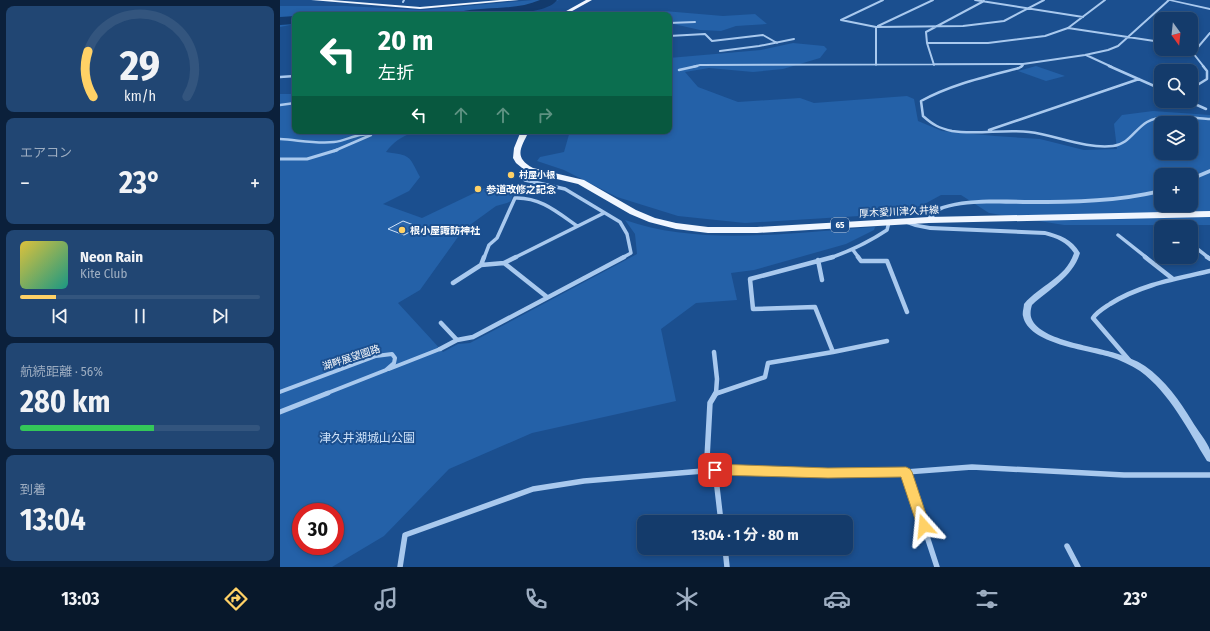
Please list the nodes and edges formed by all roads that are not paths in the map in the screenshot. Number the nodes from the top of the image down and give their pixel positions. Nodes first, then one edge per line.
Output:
1 (312, 0) edge
2 (517, 0) edge
3 (590, 0) edge
4 (882, 0) edge
5 (933, 0) edge
6 (975, 0) edge
7 (1044, 0) edge
8 (1105, 0) edge
9 (1169, 0) edge
10 (986, 1) edge
11 (1030, 8) junction
12 (1210, 9) edge
13 (567, 12) edge
14 (1082, 17) junction
15 (695, 22) dead end
16 (672, 23) edge
17 (936, 26) junction
18 (876, 27) junction
19 (1068, 28) junction
20 (1210, 33) edge
21 (1128, 36) junction
22 (672, 37) edge
23 (794, 39) dead end
24 (1154, 41) edge
25 (777, 43) junction
26 (927, 43) junction
27 (1198, 46) edge
28 (720, 51) dead end
29 (1085, 55) junction
30 (1195, 56) edge
31 (1023, 64) junction
32 (876, 65) junction
33 (934, 65) junction
34 (679, 70) dead end
35 (292, 76) edge
36 (280, 77) edge
37 (1138, 79) junction
38 (1198, 84) edge
39 (1154, 86) edge
40 (292, 103) edge
41 (280, 105) edge
42 (1198, 105) edge
43 (1206, 109) dead end
44 (1210, 119) edge
45 (986, 131) junction
46 (524, 134) edge
47 (280, 139) edge
48 (280, 159) edge
49 (530, 170) junction
50 (1210, 171) edge
51 (1198, 177) edge
52 (1154, 192) edge
53 (604, 213) junction
54 (1210, 214) edge
55 (929, 220) junction
56 (889, 221) junction
57 (903, 221) junction
58 (578, 226) junction
59 (1118, 235) dead end
60 (853, 250) junction
61 (1198, 250) edge
62 (1210, 259) edge
63 (818, 260) junction
64 (504, 263) junction
65 (481, 265) junction
66 (1210, 271) edge
67 (1173, 279) junction
68 (822, 280) dead end
69 (453, 283) dead end
70 (546, 297) junction
71 (907, 312) dead end
72 (441, 323) dead end
73 (457, 340) junction
74 (887, 341) dead end
75 (440, 349) joint
76 (714, 352) dead end
77 (834, 352) junction
78 (1130, 362) junction
79 (386, 370) junction
80 (280, 392) edge
81 (716, 393) junction
82 (280, 412) edge
83 (1210, 458) edge
84 (715, 470) junction
85 (906, 472) junction
86 (1210, 475) edge
87 (721, 515) edge
88 (1067, 546) dead end
89 (726, 555) edge
90 (400, 567) edge
91 (727, 567) edge
92 (937, 567) edge
93 (1078, 567) edge

1 - 2 main road
3 - 13 main road
4 - 18 street
5 - 18 street
6 - 10 street
7 - 11 street
8 - 14 street
9 - 12 street
9 - 21 street
10 - 11 street
10 - 17 street
11 - 14 street
11 - 17 street
14 - 19 street
15 - 16 street
17 - 18 street
17 - 26 street
18 - 32 street
19 - 21 street
19 - 26 street
20 - 27 street
21 - 24 street
21 - 29 street
22 - 25 street
23 - 25 street
25 - 28 street
26 - 33 street
29 - 31 street
29 - 37 street
30 - 38 street
31 - 33 street
31 - 45 street
32 - 33 street
32 - 34 street
35 - 36 street
37 - 39 street
37 - 45 street
40 - 41 street
42 - 43 street
44 - 45 street
46 - 49 main road, 厚木愛川津久井線 / 65
47 - 48 street
49 - 53 street
49 - 56 main road, 厚木愛川津久井線 / 65
50 - 51 street
52 - 55 street
53 - 58 street
53 - 70 street
54 - 55 main road, 厚木愛川津久井線 / 65
55 - 57 main road, 厚木愛川津久井線 / 65
56 - 57 main road, 厚木愛川津久井線 / 65
56 - 60 street
57 - 78 street
58 - 64 street
58 - 65 street
59 - 67 street
60 - 63 street
60 - 71 street
61 - 62 street
63 - 68 street
63 - 77 street
64 - 65 street
64 - 70 street
65 - 69 street
66 - 67 street
67 - 78 street
70 - 73 street
72 - 73 street
73 - 75 street
74 - 77 street
75 - 79 street
76 - 81 street
77 - 81 street
78 - 83 street
79 - 80 street, 湖畔展望園路
79 - 82 street
81 - 84 street
84 - 85 street
84 - 87 street
84 - 90 street
85 - 86 street
85 - 92 street
88 - 93 street
89 - 91 street

